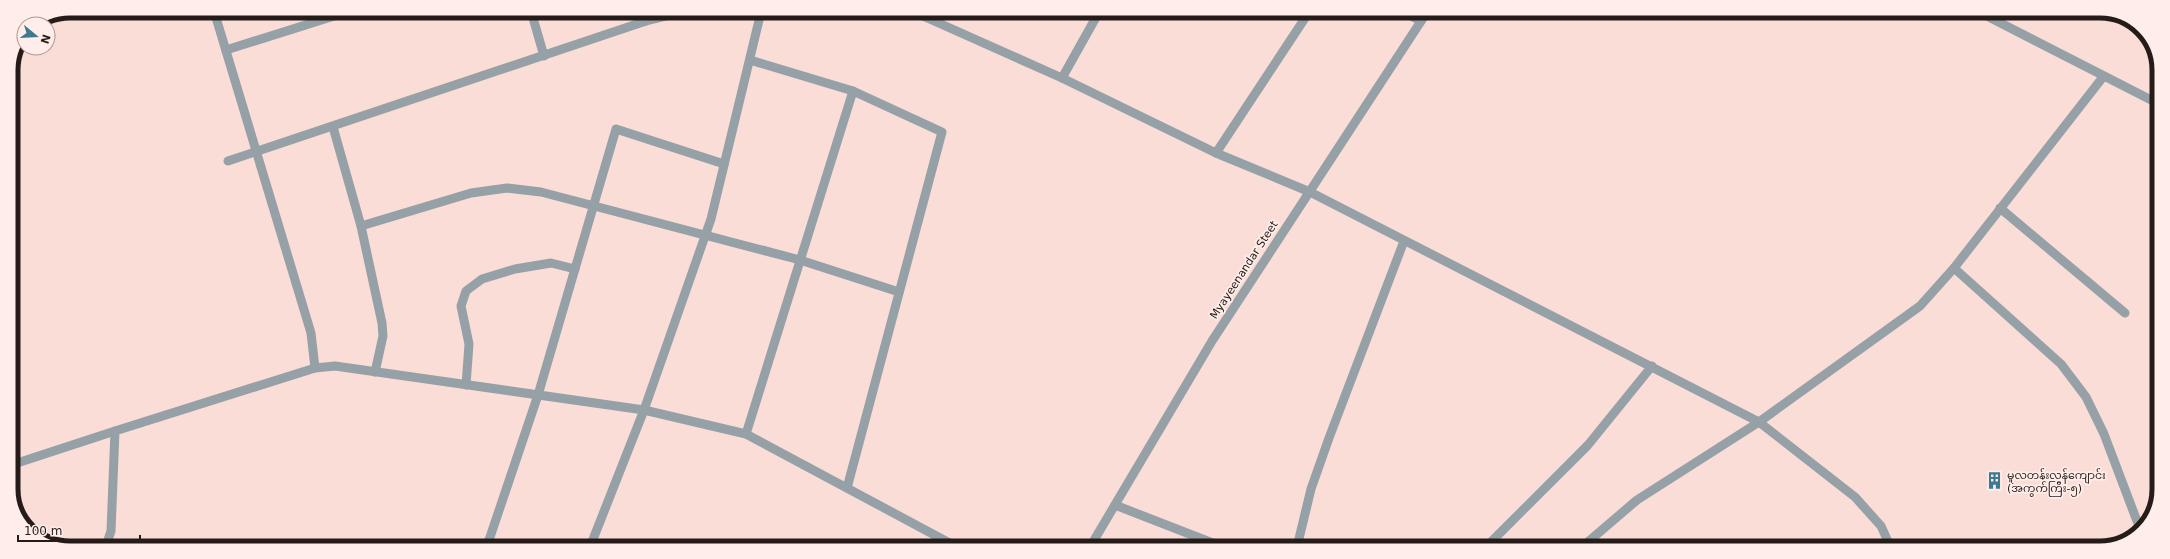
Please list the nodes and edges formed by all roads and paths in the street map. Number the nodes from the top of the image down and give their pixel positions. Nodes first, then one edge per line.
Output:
1 (216, 18) edge
2 (328, 18) edge
3 (533, 18) edge
4 (645, 18) edge
5 (658, 18) edge
6 (760, 18) edge
7 (929, 18) edge
8 (1096, 18) edge
9 (1305, 18) edge
10 (1415, 18) edge
11 (1423, 18) edge
12 (1991, 18) edge
13 (646, 21) junction
14 (1421, 21) junction
15 (226, 50) junction
16 (544, 56) junction
17 (750, 60) junction
18 (2103, 77) junction
19 (1062, 78) junction
20 (853, 91) junction
21 (2152, 101) edge
22 (333, 127) junction
23 (258, 151) junction
24 (1216, 153) junction
25 (228, 161) dead end
26 (724, 164) junction
27 (1310, 192) junction
28 (594, 206) junction
29 (2000, 208) junction
30 (361, 226) junction
31 (705, 237) junction
32 (1404, 242) junction
33 (800, 260) junction
34 (1954, 268) junction
35 (575, 269) junction
36 (899, 292) junction
37 (2124, 313) dead end
38 (1652, 366) junction
39 (315, 368) junction
40 (375, 372) junction
41 (466, 384) junction
42 (538, 395) junction
43 (644, 410) junction
44 (1758, 422) junction
45 (115, 431) junction
46 (746, 434) junction
47 (18, 463) edge
48 (847, 488) junction
49 (1115, 504) junction
50 (2138, 524) edge
51 (107, 541) edge
52 (489, 541) edge
53 (592, 541) edge
54 (946, 541) edge
55 (1093, 541) edge
56 (1208, 541) edge
57 (1298, 541) edge
58 (1492, 541) edge
59 (1590, 541) edge
60 (1888, 541) edge

1 - 15 street
2 - 15 street
3 - 16 street
4 - 13 street
5 - 13 street
6 - 17 street
7 - 19 street
8 - 19 street
9 - 24 street
10 - 14 street
11 - 14 street, Myayeenandar Steet
12 - 18 street
13 - 16 street
14 - 27 street, Myayeenandar Steet
15 - 23 street
16 - 22 street
17 - 20 street
17 - 26 street
18 - 21 street
18 - 29 street
19 - 24 street
20 - 33 street
20 - 36 street
22 - 23 street
22 - 30 street
23 - 25 street
23 - 39 street
24 - 27 street
26 - 28 street
26 - 31 street
27 - 32 street
27 - 49 street, Myayeenandar Steet
28 - 30 street
28 - 31 street
28 - 35 street
29 - 34 street
29 - 37 street
30 - 40 street
31 - 33 street
31 - 43 street
32 - 38 street
32 - 57 street
33 - 36 street
33 - 46 street
34 - 44 street
34 - 50 street
35 - 41 street
35 - 42 street
36 - 48 street
38 - 44 street
38 - 58 street
39 - 40 street
39 - 45 street
40 - 41 street
41 - 42 street
42 - 43 street
42 - 52 street
43 - 46 street
43 - 53 street
44 - 59 street
44 - 60 street
45 - 47 street
45 - 51 street
46 - 48 street
48 - 54 street
49 - 55 street, Myayeenandar Steet
49 - 56 street

